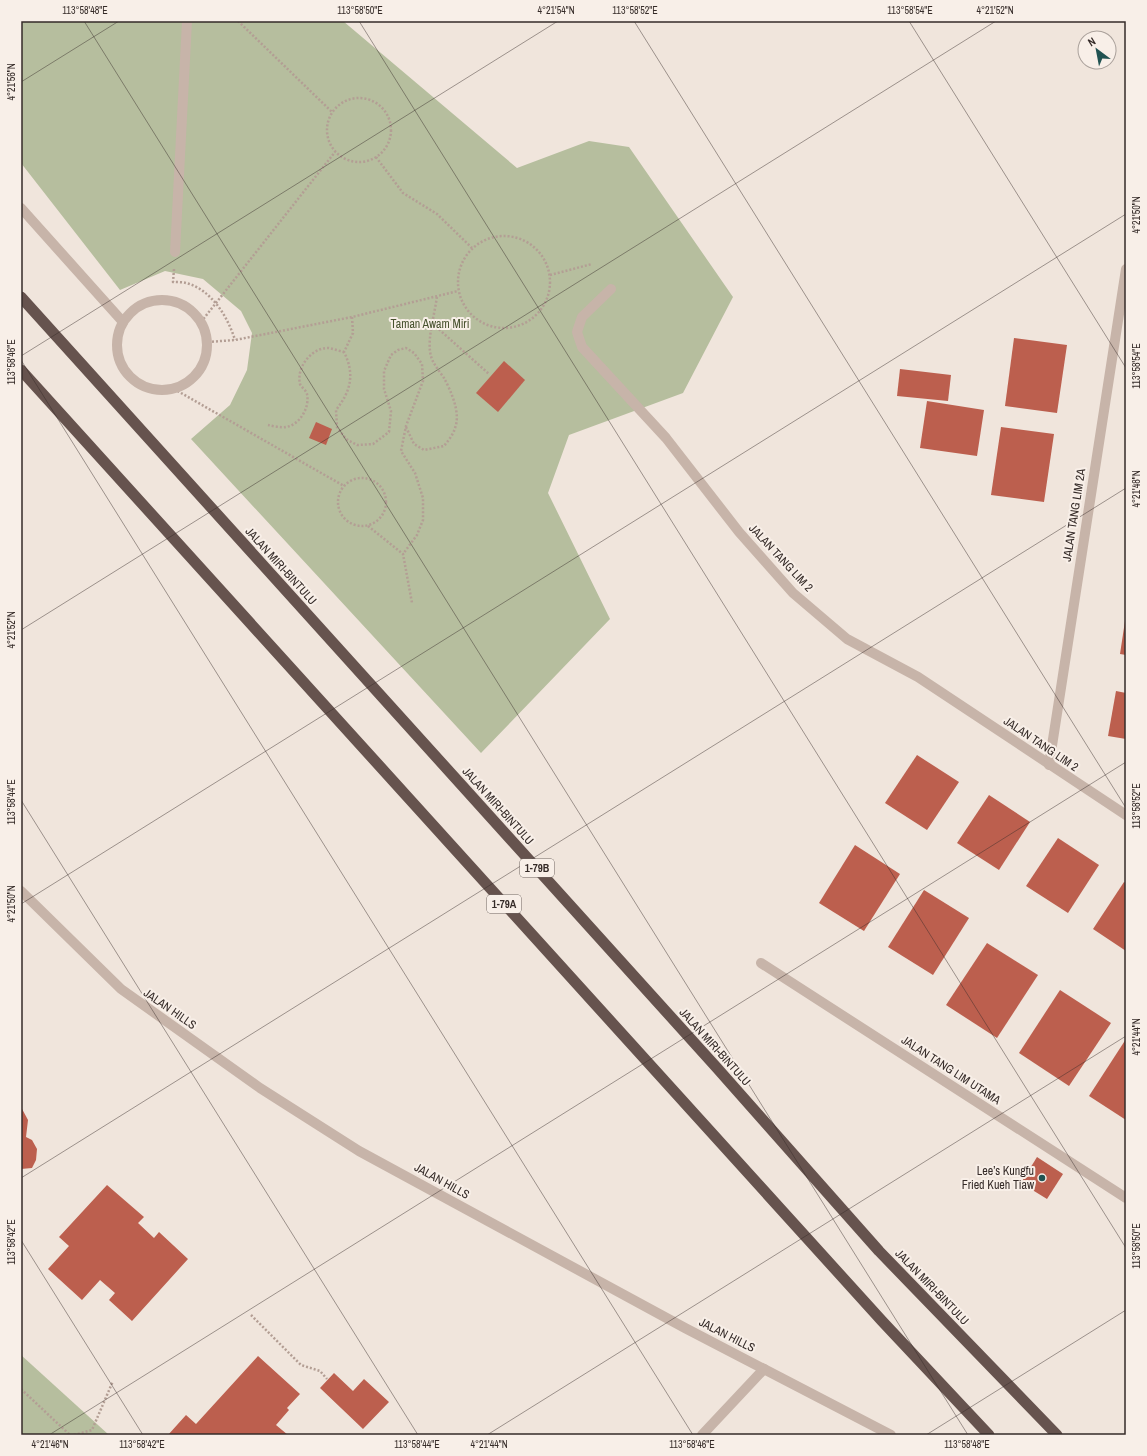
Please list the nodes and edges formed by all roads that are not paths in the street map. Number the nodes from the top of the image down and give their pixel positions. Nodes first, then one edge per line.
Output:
1 (187, 21) edge
2 (21, 208) edge
3 (175, 252) road end
4 (1126, 269) edge
5 (611, 289) dead end
6 (21, 297) edge
7 (123, 322) junction
8 (21, 370) edge
9 (1048, 765) junction
10 (1126, 815) edge
11 (21, 891) edge
12 (761, 963) dead end
13 (1126, 1198) edge
14 (764, 1369) junction
15 (702, 1435) edge
16 (892, 1435) edge
17 (990, 1435) edge
18 (1057, 1435) edge

1 - 3 street
2 - 7 street
4 - 9 street, JALAN TANG LIM 2A
5 - 9 street, JALAN TANG LIM 2
6 - 18 highway, JALAN MIRI-BINTULU / 1-79B
7 - 7 street
8 - 17 highway, 1-79A
9 - 10 street, JALAN TANG LIM 2
11 - 14 street, JALAN HILLS
12 - 13 street, JALAN TANG LIM UTAMA
14 - 15 street
14 - 16 street, JALAN HILLS

